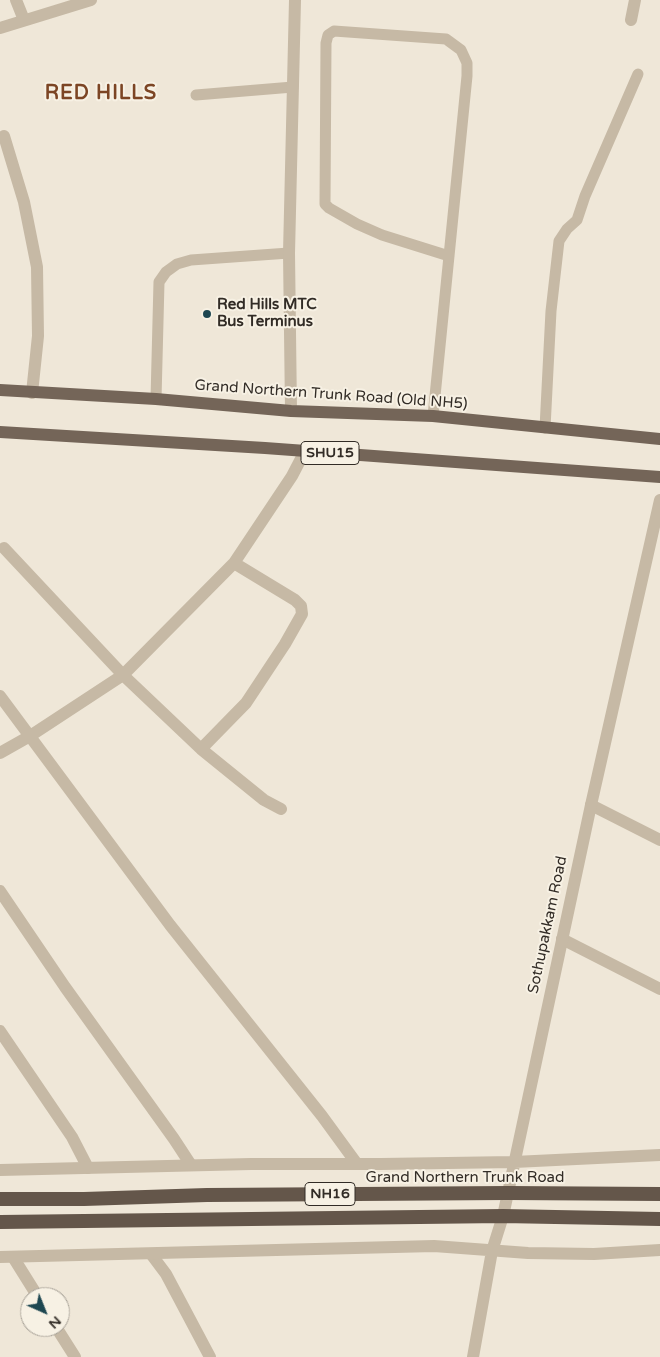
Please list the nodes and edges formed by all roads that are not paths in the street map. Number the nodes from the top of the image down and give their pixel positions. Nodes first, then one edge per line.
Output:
1 (16, 0) edge
2 (91, 0) edge
3 (295, 0) edge
4 (635, 0) edge
5 (24, 20) junction
6 (631, 20) dead end
7 (0, 28) edge
8 (638, 74) dead end
9 (293, 86) junction
10 (196, 96) dead end
11 (4, 136) dead end
12 (290, 254) junction
13 (448, 256) junction
14 (0, 390) edge
15 (32, 393) junction
16 (156, 399) junction
17 (290, 411) junction
18 (433, 416) junction
19 (546, 428) junction
20 (0, 432) edge
21 (660, 438) edge
22 (305, 451) junction
23 (660, 477) edge
24 (660, 500) edge
25 (4, 548) dead end
26 (234, 563) junction
27 (123, 674) junction
28 (0, 696) edge
29 (30, 736) junction
30 (201, 749) junction
31 (0, 753) edge
32 (591, 805) junction
33 (281, 809) dead end
34 (660, 840) edge
35 (0, 891) edge
36 (562, 939) junction
37 (660, 989) edge
38 (0, 1031) edge
39 (660, 1155) edge
40 (514, 1162) junction
41 (357, 1164) junction
42 (191, 1166) junction
43 (88, 1168) junction
44 (0, 1170) edge
45 (508, 1193) junction
46 (660, 1194) edge
47 (0, 1199) edge
48 (503, 1216) junction
49 (660, 1219) edge
50 (0, 1222) edge
51 (660, 1250) edge
52 (492, 1251) junction
53 (151, 1254) junction
54 (0, 1257) edge
55 (13, 1257) junction
56 (32, 1287) edge
57 (62, 1337) edge
58 (75, 1357) edge
59 (210, 1357) edge
60 (473, 1357) edge

1 - 5 street
2 - 5 street
3 - 9 street
4 - 6 street
5 - 7 street
8 - 19 lane
9 - 10 lane
9 - 12 street
11 - 15 street
12 - 16 lane
12 - 17 street
13 - 13 lane
13 - 18 lane
14 - 15 main road, Grand Northern Trunk Road (Old NH5)
15 - 16 main road, Grand Northern Trunk Road (Old NH5)
16 - 17 main road, Grand Northern Trunk Road (Old NH5)
17 - 18 main road, Grand Northern Trunk Road (Old NH5)
18 - 19 main road, Grand Northern Trunk Road (Old NH5)
19 - 21 main road, Grand Northern Trunk Road (Old NH5)
20 - 22 main road, SHU15
22 - 23 main road, SHU15
22 - 26 street
24 - 32 street, Sothupakkam Road
25 - 27 street
26 - 27 street
26 - 30 street
27 - 29 street
27 - 30 street
28 - 29 street
29 - 31 street
29 - 41 street
30 - 33 street
32 - 34 street
32 - 36 street, Sothupakkam Road
35 - 42 street
36 - 37 street
36 - 40 street, Sothupakkam Road
38 - 43 street
39 - 40 street
40 - 41 street
40 - 45 street, Sothupakkam Road
41 - 42 street
42 - 43 street
43 - 44 street
45 - 46 highway, Grand Northern Trunk Road / NH16
45 - 47 highway, Grand Northern Trunk Road / NH16
45 - 48 street, Sothupakkam Road
48 - 49 highway, NH16
48 - 50 highway, NH16
48 - 52 street, Sothupakkam Road
51 - 52 street
52 - 53 street
52 - 60 street, Sothupakkam Road
53 - 55 street
53 - 59 street
54 - 55 street
55 - 56 street
57 - 58 street

